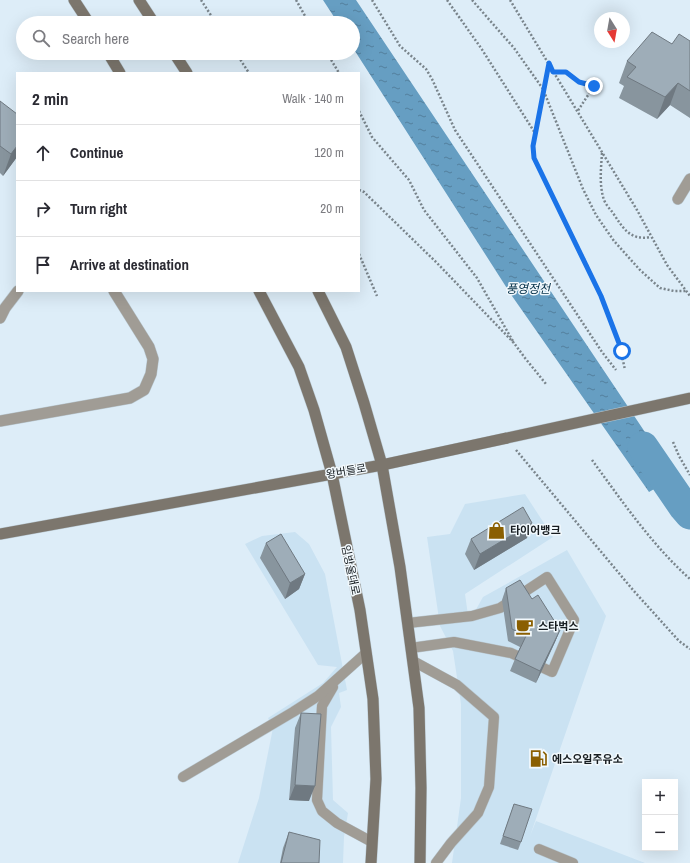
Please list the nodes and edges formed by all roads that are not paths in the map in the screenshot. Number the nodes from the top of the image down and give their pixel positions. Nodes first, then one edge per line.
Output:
1 (74, 0) edge
2 (139, 0) edge
3 (84, 16) edge
4 (149, 16) edge
5 (112, 60) edge
6 (179, 60) edge
7 (119, 72) edge
8 (186, 72) edge
9 (690, 179) edge
10 (678, 199) dead end
11 (17, 292) edge
12 (115, 292) edge
13 (260, 292) edge
14 (318, 292) edge
15 (0, 318) edge
16 (690, 398) edge
17 (0, 421) edge
18 (382, 465) junction
19 (332, 474) junction
20 (0, 534) edge
21 (408, 623) junction
22 (411, 648) junction
23 (366, 653) junction
24 (413, 662) junction
25 (336, 682) junction
26 (183, 777) dead end
27 (372, 842) junction
28 (539, 849) dead end
29 (371, 863) edge
30 (420, 863) edge
31 (436, 863) edge
32 (574, 863) edge

1 - 3 main road
2 - 4 main road
5 - 7 main road
6 - 8 main road
9 - 10 street
11 - 15 street
12 - 17 street
13 - 19 main road, 임방울대로
14 - 18 main road
16 - 18 main road, 왕버들로, bridge
18 - 19 main road, 왕버들로
18 - 21 main road
19 - 20 main road, 왕버들로
19 - 23 main road, 임방울대로
21 - 22 main road
21 - 22 lane
22 - 24 main road
23 - 25 lane
23 - 27 main road, 임방울대로
24 - 30 main road
24 - 31 lane
25 - 26 lane
25 - 27 lane
27 - 29 main road, 임방울대로
28 - 32 lane

